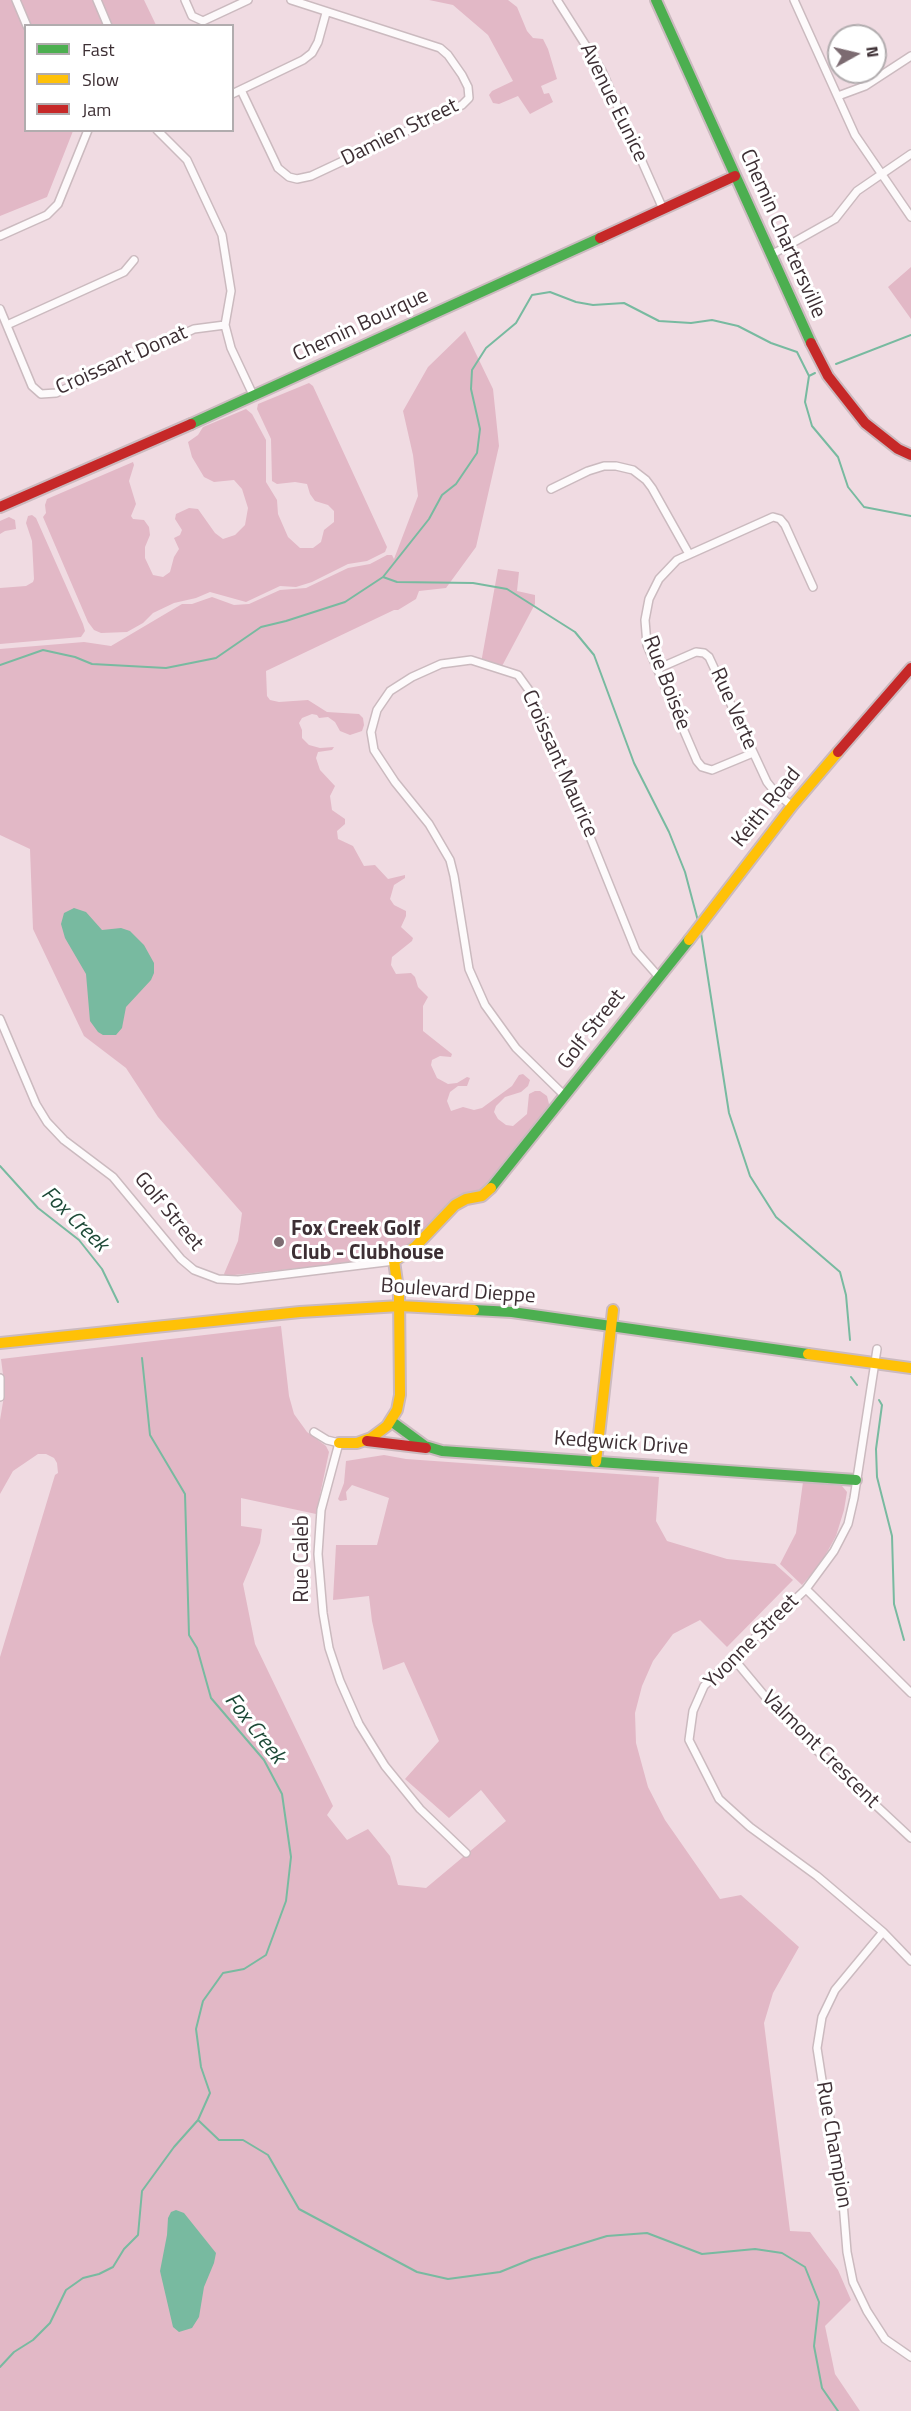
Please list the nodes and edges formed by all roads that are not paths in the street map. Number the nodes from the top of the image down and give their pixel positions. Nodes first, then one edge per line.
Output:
1 (16, 0) edge
2 (97, 0) edge
3 (185, 0) edge
4 (249, 0) edge
5 (291, 0) edge
6 (557, 0) edge
7 (656, 0) edge
8 (797, 1) edge
9 (326, 13) junction
10 (26, 24) edge
11 (107, 24) edge
12 (911, 56) edge
13 (241, 90) junction
14 (234, 93) edge
15 (838, 96) junction
16 (87, 132) edge
17 (160, 132) edge
18 (170, 132) edge
19 (166, 137) junction
20 (911, 153) edge
21 (882, 174) junction
22 (735, 176) junction
23 (663, 209) junction
24 (911, 217) edge
25 (0, 236) edge
26 (771, 255) junction
27 (134, 261) dead end
28 (0, 309) edge
29 (7, 325) junction
30 (225, 326) junction
31 (254, 397) junction
32 (911, 455) edge
33 (551, 489) dead end
34 (0, 507) edge
35 (689, 554) junction
36 (813, 587) dead end
37 (911, 668) edge
38 (657, 669) junction
39 (753, 753) junction
40 (792, 806) junction
41 (659, 977) junction
42 (0, 1019) edge
43 (565, 1096) junction
44 (394, 1261) junction
45 (400, 1305) junction
46 (613, 1310) dead end
47 (594, 1325) junction
48 (611, 1327) junction
49 (627, 1330) junction
50 (0, 1343) edge
51 (609, 1344) junction
52 (877, 1349) dead end
53 (875, 1363) junction
54 (911, 1368) edge
55 (0, 1378) edge
56 (0, 1397) edge
57 (391, 1421) junction
58 (314, 1432) dead end
59 (367, 1441) junction
60 (339, 1443) junction
61 (429, 1448) junction
62 (596, 1462) junction
63 (856, 1480) junction
64 (806, 1589) junction
65 (733, 1658) junction
66 (911, 1693) edge
67 (911, 1838) edge
68 (466, 1853) dead end
69 (883, 1932) junction
70 (911, 1961) edge
71 (911, 2357) edge

1 - 10 street
2 - 11 street
3 - 4 street
5 - 9 street, Damien Street
6 - 23 street, Avenue Eunice
7 - 22 street, Chemin Chartersville
8 - 15 street
9 - 13 street
9 - 13 street, Damien Street
12 - 15 street
13 - 14 street
15 - 21 street
16 - 25 street
17 - 19 street
18 - 19 street
19 - 30 street
20 - 21 street
21 - 24 street
21 - 26 street
22 - 23 street, Chemin Bourque
22 - 26 street, Chemin Chartersville
23 - 31 street, Chemin Bourque
26 - 32 street, Chemin Chartersville
27 - 29 street
28 - 29 street, Croissant Donat
29 - 30 street, Croissant Donat
30 - 31 street
31 - 34 street, Chemin Bourque
33 - 35 street
35 - 36 street, Rue Boisée
35 - 38 street, Rue Boisée
37 - 40 street, Keith Road
38 - 39 street, Rue Boisée
38 - 39 street, Rue Verte
39 - 40 street, Rue Verte
40 - 41 street, Keith Road
41 - 43 street, Golf Street
41 - 43 street, Croissant Maurice
42 - 44 street, Golf Street
43 - 44 street, Golf Street
44 - 45 street
45 - 47 street, Boulevard Dieppe
45 - 50 street, Boulevard Dieppe
45 - 57 street
46 - 48 street
47 - 48 street, Boulevard Dieppe
47 - 51 street
48 - 49 street, Boulevard Dieppe
48 - 51 street
49 - 51 street
49 - 53 street, Boulevard Dieppe
51 - 62 street
52 - 53 street, Yvonne Street
53 - 54 street, Boulevard Dieppe
53 - 63 street, Yvonne Street
55 - 56 street
57 - 59 street
57 - 61 street
58 - 60 street
59 - 60 street
59 - 61 street, Kedgwick Drive
60 - 68 street, Rue Caleb
61 - 62 street, Kedgwick Drive
62 - 63 street, Kedgwick Drive
63 - 64 street, Yvonne Street
64 - 65 street, Yvonne Street
64 - 66 street
65 - 67 street, Valmont Crescent
65 - 69 street, Yvonne Street
69 - 70 street, Yvonne Street
69 - 71 street, Rue Champion

